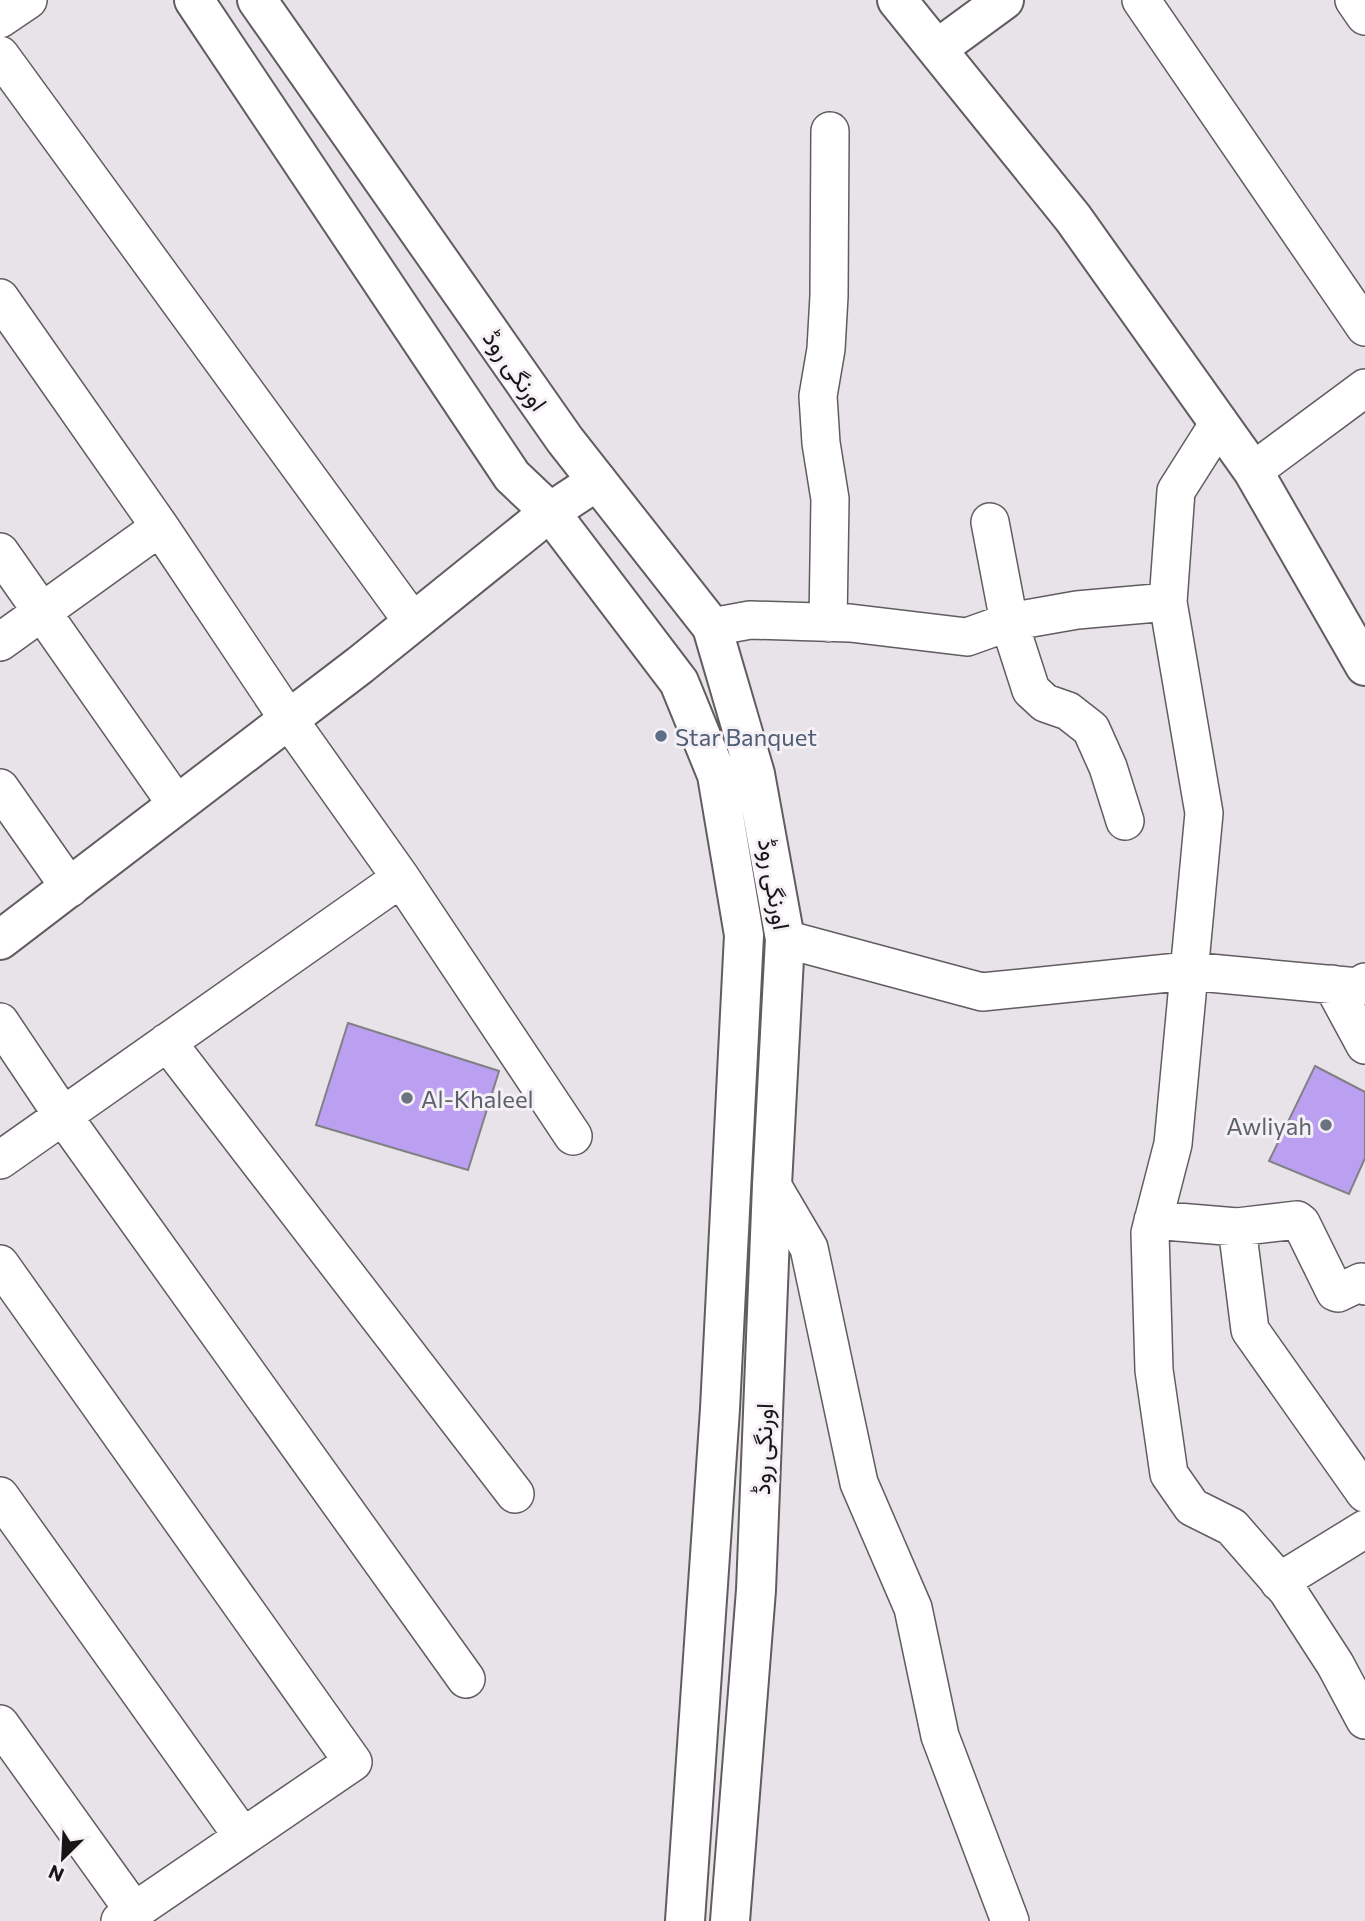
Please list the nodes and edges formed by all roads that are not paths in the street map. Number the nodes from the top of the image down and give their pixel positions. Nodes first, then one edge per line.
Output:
1 (27, 0) edge
2 (194, 0) edge
3 (257, 0) edge
4 (897, 0) edge
5 (1004, 0) edge
6 (1141, 0) edge
7 (1354, 0) edge
8 (1365, 16) edge
9 (0, 19) edge
10 (937, 49) junction
11 (0, 55) edge
12 (830, 131) dead end
13 (0, 298) edge
14 (1365, 327) edge
15 (1365, 388) edge
16 (1219, 423) junction
17 (1252, 471) junction
18 (597, 481) junction
19 (550, 512) junction
20 (990, 522) dead end
21 (160, 527) junction
22 (0, 552) edge
23 (1168, 602) junction
24 (42, 612) junction
25 (413, 622) junction
26 (1009, 622) junction
27 (828, 623) junction
28 (712, 627) junction
29 (0, 642) edge
30 (1365, 666) edge
31 (289, 720) junction
32 (0, 788) edge
33 (177, 805) junction
34 (1125, 821) dead end
35 (401, 878) junction
36 (70, 888) junction
37 (785, 939) junction
38 (0, 940) edge
39 (1188, 971) junction
40 (1349, 983) edge
41 (0, 1022) edge
42 (167, 1042) junction
43 (1365, 1045) edge
44 (63, 1116) junction
45 (573, 1136) dead end
46 (0, 1160) edge
47 (772, 1185) junction
48 (1153, 1220) junction
49 (1237, 1227) junction
50 (0, 1264) edge
51 (1365, 1286) edge
52 (1365, 1493) edge
53 (515, 1494) dead end
54 (0, 1496) edge
55 (1365, 1530) edge
56 (1279, 1582) junction
57 (466, 1679) dead end
58 (1365, 1720) edge
59 (0, 1724) edge
60 (243, 1837) junction
61 (127, 1916) edge
62 (685, 1921) edge
63 (730, 1921) edge
64 (1010, 1921) edge

1 - 9 street
2 - 19 main road
3 - 18 main road, اورنگی روڈ
4 - 10 main road
5 - 10 main road
6 - 14 street
7 - 8 street
10 - 16 main road
11 - 25 street
12 - 27 street
13 - 21 street
15 - 17 street
16 - 17 main road
16 - 23 street
17 - 30 main road
18 - 19 main road
18 - 28 main road, اورنگی روڈ
19 - 25 main road
19 - 62 main road
20 - 26 street
21 - 24 street
21 - 31 street
22 - 24 street
23 - 26 street
23 - 39 street
24 - 29 street
24 - 33 street
25 - 31 main road
26 - 27 street
26 - 34 street
27 - 28 street
28 - 37 main road, اورنگی روڈ
31 - 33 main road
31 - 35 street
32 - 36 street
33 - 36 main road
35 - 42 street
35 - 45 street
36 - 38 main road
37 - 39 street
37 - 47 main road, اورنگی روڈ
39 - 40 street
39 - 48 street
40 - 43 street
41 - 44 street
42 - 44 street
42 - 53 street
44 - 46 street
44 - 57 street
47 - 63 main road, اورنگی روڈ
47 - 64 street
48 - 49 street
48 - 56 street
49 - 51 street
49 - 52 street
50 - 60 street
54 - 60 street
55 - 56 street
56 - 58 street
59 - 61 street
60 - 61 street

